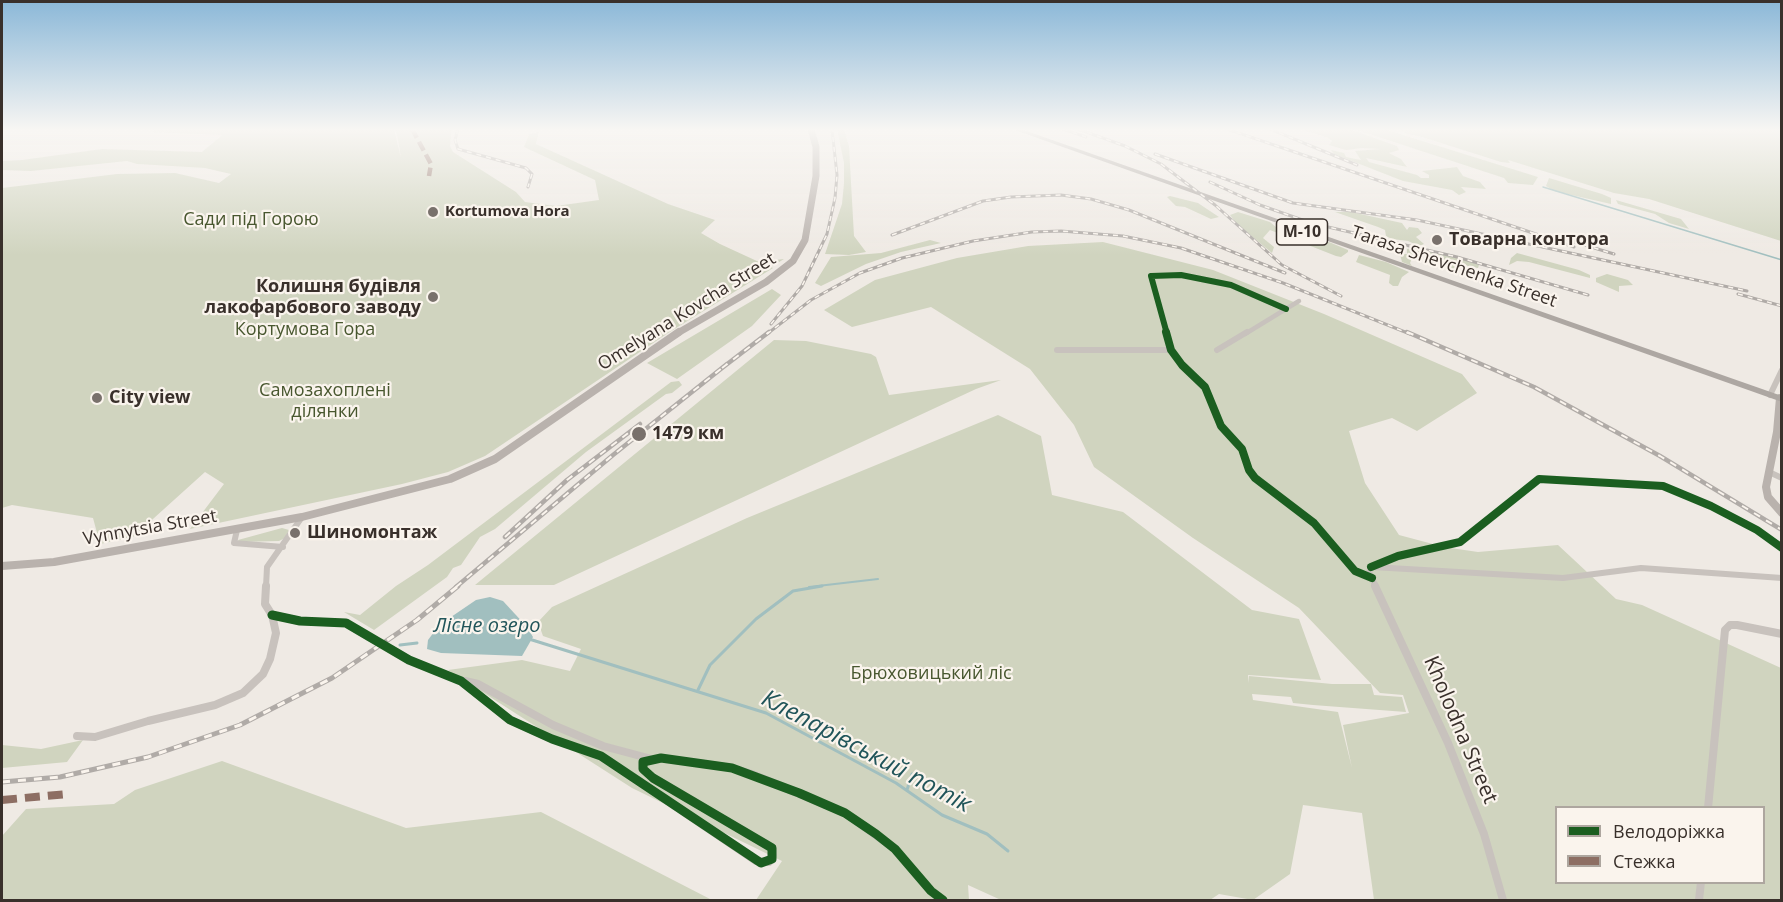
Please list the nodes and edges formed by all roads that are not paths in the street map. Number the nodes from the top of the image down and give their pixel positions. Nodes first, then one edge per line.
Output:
1 (816, 171) edge
2 (1134, 171) edge
3 (1299, 301) dead end
4 (1286, 309) junction
5 (1057, 350) dead end
6 (1171, 350) junction
7 (1217, 350) dead end
8 (1782, 370) edge
9 (1770, 395) junction
10 (1781, 399) edge
11 (1779, 433) edge
12 (1769, 472) junction
13 (1782, 478) edge
14 (450, 479) joint
15 (1782, 513) edge
16 (302, 517) junction
17 (237, 530) junction
18 (283, 547) junction
19 (1782, 548) edge
20 (2, 566) edge
21 (1371, 567) junction
22 (1372, 578) junction
23 (1782, 578) edge
24 (272, 615) junction
25 (1782, 633) edge
26 (369, 637) tunnel mouth
27 (391, 649) tunnel mouth
28 (462, 681) junction
29 (77, 736) dead end
30 (649, 759) junction
31 (1708, 806) edge
32 (1701, 884) edge
33 (943, 900) edge
34 (1503, 900) edge
35 (1700, 900) edge

1 - 14 main road, Omelyana Kovcha Street
2 - 9 main road, Tarasa Shevchenka Street / М-10
3 - 4 street
4 - 6 street
4 - 7 street
5 - 6 street
6 - 22 street
8 - 9 street
9 - 10 main road, Tarasa Shevchenka Street / М-10
10 - 11 main road
11 - 12 main road
12 - 13 street
12 - 15 main road
14 - 16 main road, Vynnytsia Street
16 - 17 main road, Vynnytsia Street
16 - 18 street
17 - 18 street
17 - 20 main road, Vynnytsia Street
18 - 24 street
19 - 21 street
21 - 22 street, Kholodna Street
21 - 23 street
22 - 34 street, Kholodna Street
24 - 26 street
24 - 29 street
25 - 31 street
27 - 28 street
28 - 30 street
28 - 30 street
30 - 33 street
32 - 35 street

